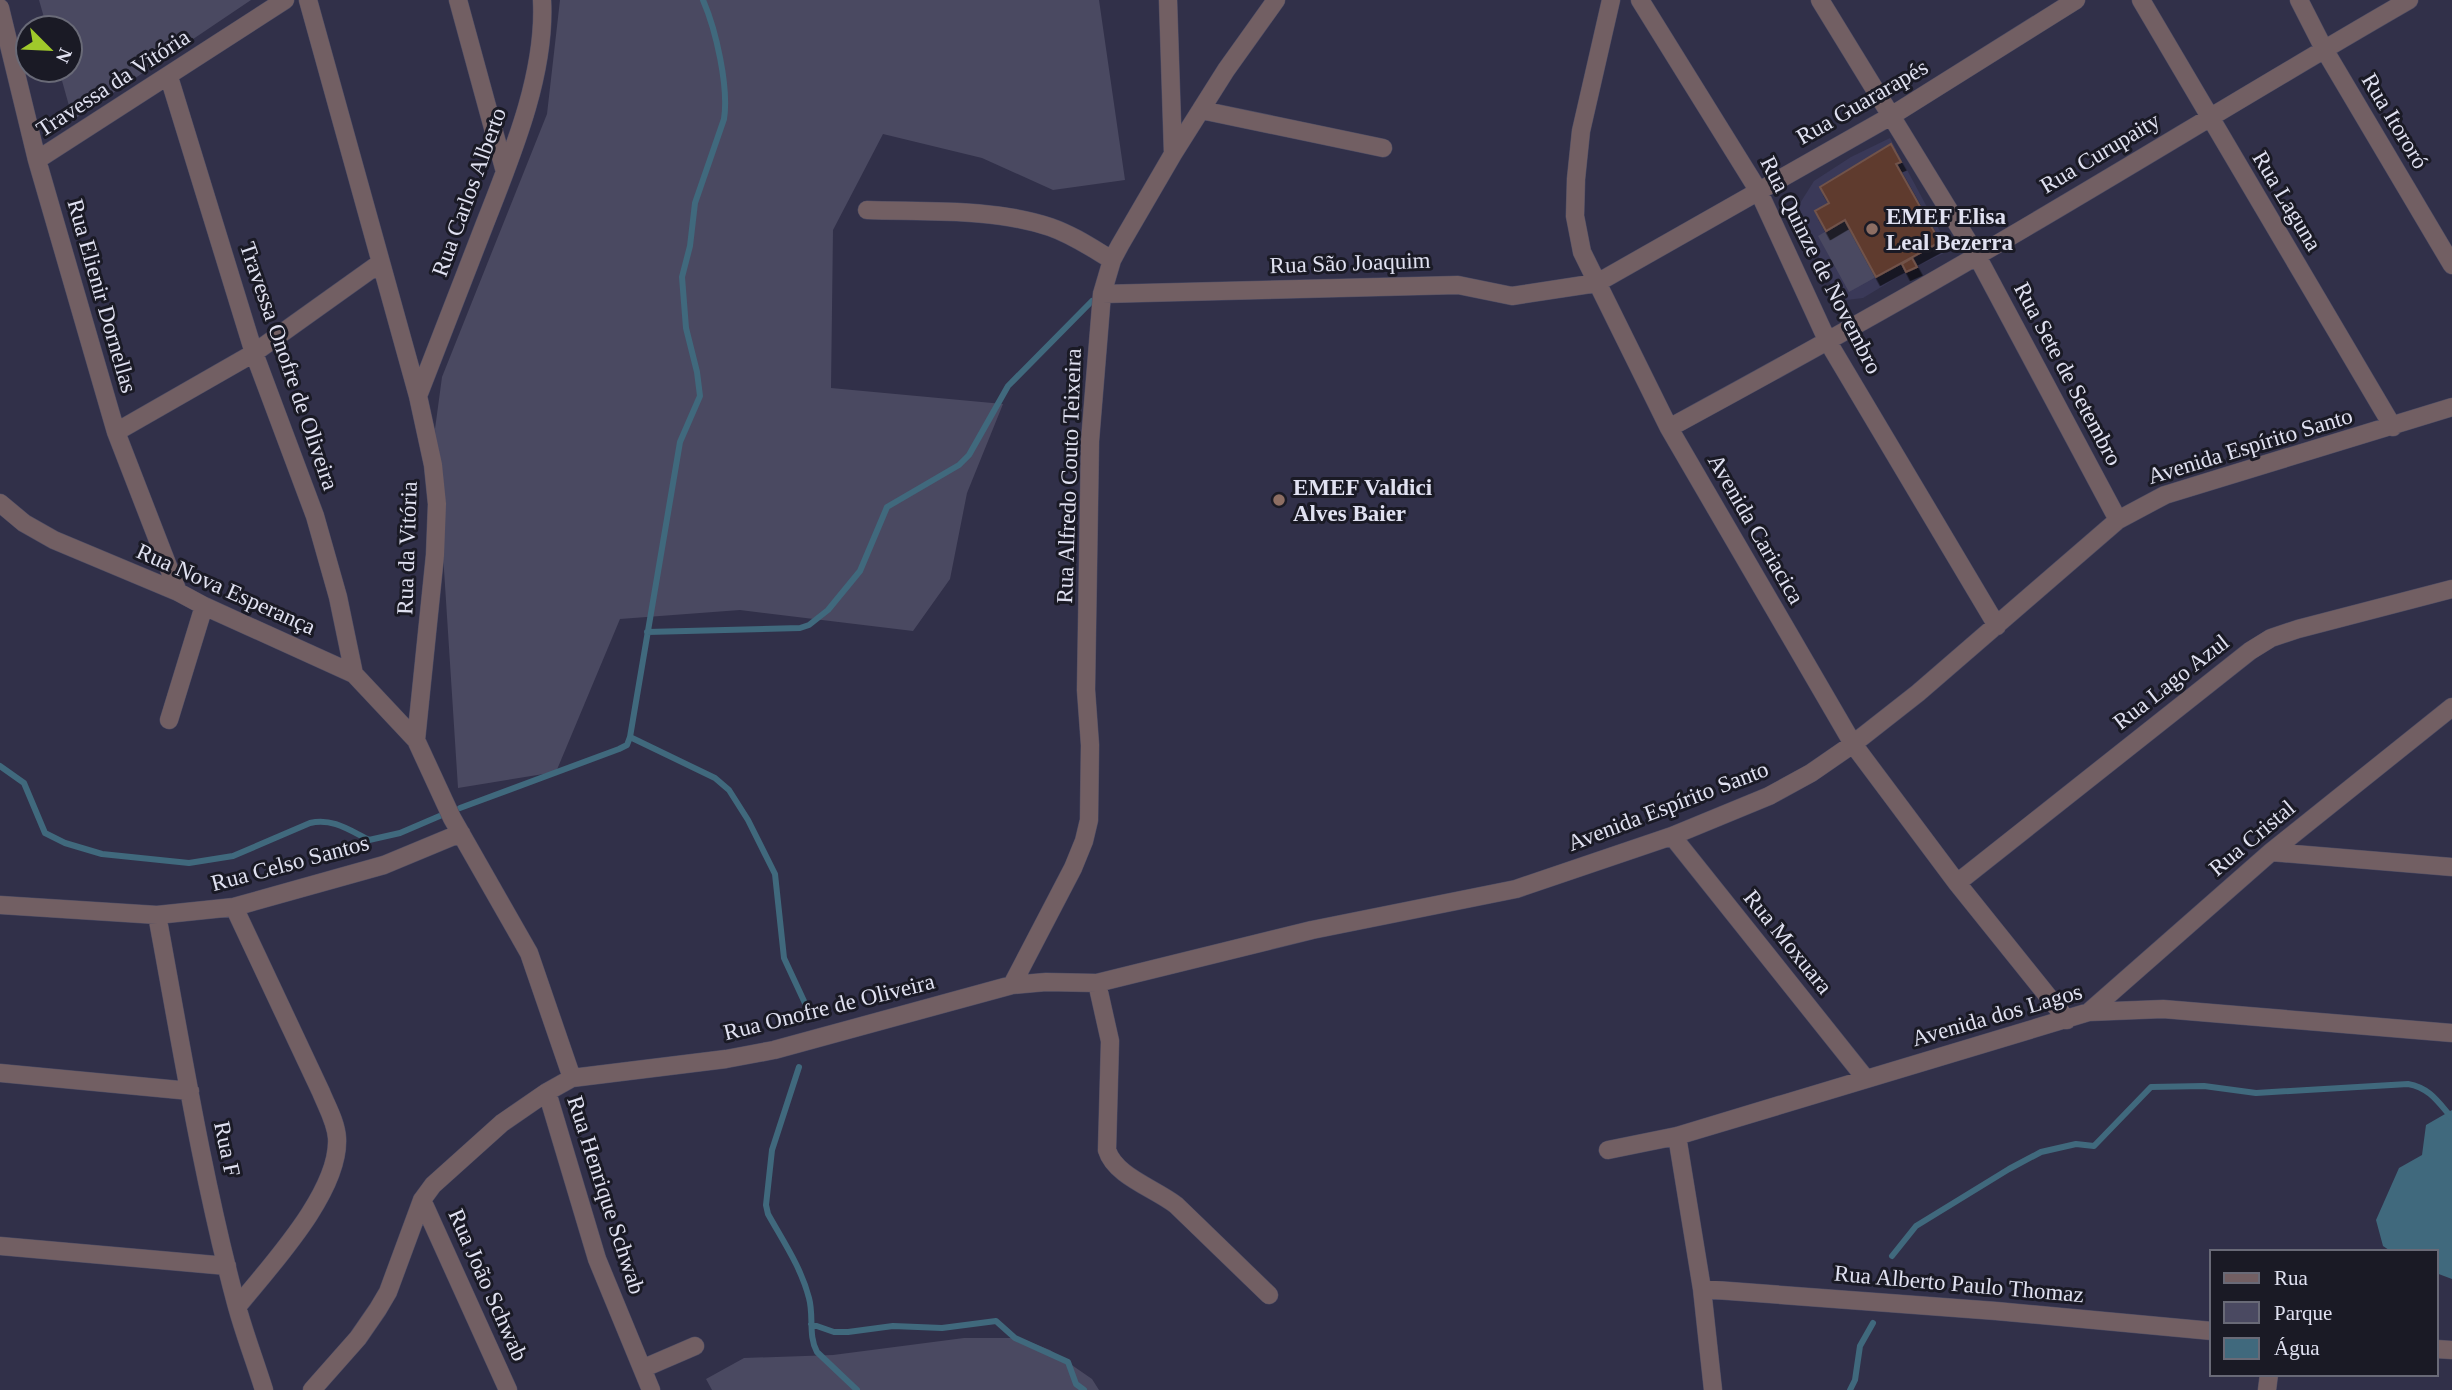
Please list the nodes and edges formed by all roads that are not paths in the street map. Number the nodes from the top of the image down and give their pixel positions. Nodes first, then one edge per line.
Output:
1 (285, 0) edge
2 (308, 0) edge
3 (458, 0) edge
4 (542, 0) edge
5 (1168, 0) edge
6 (1276, 0) edge
7 (1611, 0) edge
8 (1640, 0) edge
9 (1820, 0) edge
10 (2076, 0) edge
11 (2141, 0) edge
12 (2299, 0) edge
13 (2409, 0) edge
14 (0, 8) edge
15 (2324, 49) junction
16 (169, 77) junction
17 (1201, 110) junction
18 (1891, 116) junction
19 (2208, 117) junction
20 (1383, 148) dead end
21 (1173, 154) junction
22 (37, 160) junction
23 (505, 174) junction
24 (1758, 190) junction
25 (867, 210) dead end
26 (1977, 256) junction
27 (1112, 260) junction
28 (380, 263) junction
29 (2452, 265) edge
30 (1597, 283) junction
31 (1102, 294) junction
32 (1828, 342) junction
33 (254, 353) junction
34 (418, 396) junction
35 (2452, 407) edge
36 (2393, 427) junction
37 (1669, 428) junction
38 (116, 432) junction
39 (0, 503) edge
40 (2118, 520) junction
41 (2452, 589) edge
42 (178, 592) junction
43 (204, 606) junction
44 (1997, 626) junction
45 (354, 674) junction
46 (2452, 707) edge
47 (169, 720) dead end
48 (416, 740) junction
49 (1853, 744) junction
50 (461, 833) junction
51 (1672, 836) junction
52 (2271, 852) junction
53 (2452, 867) edge
54 (1957, 883) junction
55 (0, 905) edge
56 (234, 907) junction
57 (157, 915) junction
58 (1097, 983) junction
59 (1012, 985) junction
60 (2089, 1012) junction
61 (2067, 1020) junction
62 (2452, 1033) edge
63 (0, 1073) edge
64 (572, 1078) junction
65 (1866, 1079) junction
66 (190, 1091) junction
67 (547, 1092) junction
68 (1677, 1136) junction
69 (1608, 1150) dead end
70 (422, 1200) junction
71 (0, 1245) edge
72 (227, 1266) junction
73 (1702, 1289) junction
74 (1269, 1295) dead end
75 (237, 1307) junction
76 (2210, 1331) edge
77 (695, 1346) dead end
78 (644, 1368) junction
79 (314, 1389) edge
80 (264, 1390) edge
81 (508, 1390) edge
82 (651, 1390) edge
83 (1713, 1390) edge

1 - 16 street, Travessa da Vitória
2 - 28 street, Rua da Vitória
3 - 23 street
4 - 23 street, Rua Carlos Alberto
5 - 21 street
6 - 17 street, Rua Alfredo Couto Teixeira
7 - 30 street, Avenida Cariacica
8 - 24 street, Rua Quinze de Novembro
9 - 18 street, Rua Sete de Setembro
10 - 18 street, Rua Guararapés
11 - 19 street, Rua Laguna
12 - 15 street, Rua Itororó
13 - 15 street, Rua Curupaity
14 - 22 street, Rua Elienir Dornellas
15 - 19 street, Rua Curupaity
15 - 29 street, Rua Itororó
16 - 22 street, Travessa da Vitória
16 - 33 street, Travessa Onofre de Oliveira
17 - 20 street
17 - 21 street, Rua Alfredo Couto Teixeira
18 - 24 street, Rua Guararapés
18 - 26 street, Rua Sete de Setembro
19 - 26 street, Rua Curupaity
19 - 36 street, Rua Laguna
21 - 27 street, Rua Alfredo Couto Teixeira
22 - 38 street, Rua Elienir Dornellas
23 - 34 street, Rua Carlos Alberto
24 - 30 street, Rua Guararapés
24 - 32 street, Rua Quinze de Novembro
25 - 27 street
26 - 32 street, Rua Curupaity
26 - 40 street, Rua Sete de Setembro
27 - 31 street, Rua Alfredo Couto Teixeira
28 - 33 street
28 - 34 street, Rua da Vitória
30 - 31 street, Rua São Joaquim
30 - 37 street, Avenida Cariacica
31 - 59 street, Rua Alfredo Couto Teixeira
32 - 37 street, Rua Curupaity
32 - 44 street, Rua Quinze de Novembro
33 - 38 street
33 - 45 street, Travessa Onofre de Oliveira
34 - 48 street, Rua da Vitória
35 - 36 street, Avenida Espírito Santo
36 - 40 street, Avenida Espírito Santo
37 - 49 street, Avenida Cariacica
38 - 42 street, Rua Elienir Dornellas
39 - 42 street, Rua Nova Esperança
40 - 44 street, Avenida Espírito Santo
41 - 54 street, Rua Lago Azul
42 - 43 street, Rua Nova Esperança
43 - 45 street, Rua Nova Esperança
43 - 47 street
44 - 49 street, Avenida Espírito Santo
45 - 48 street, Rua Nova Esperança
46 - 52 street, Rua Cristal
48 - 50 street
49 - 51 street, Avenida Espírito Santo
49 - 54 street, Avenida Cariacica
50 - 56 street, Rua Celso Santos
50 - 64 street
51 - 58 street, Avenida Espírito Santo
51 - 65 street, Rua Moxuara
52 - 53 street
52 - 60 street, Rua Cristal
54 - 61 street, Avenida Cariacica
55 - 57 street, Rua Celso Santos
56 - 57 street, Rua Celso Santos
56 - 75 street
57 - 66 street, Rua F
58 - 59 street, Avenida Espírito Santo
58 - 74 street
59 - 64 street, Rua Onofre de Oliveira
60 - 61 street, Avenida dos Lagos
60 - 62 street, Avenida dos Lagos
61 - 65 street, Avenida dos Lagos
63 - 66 street
64 - 67 street
65 - 68 street, Avenida dos Lagos
66 - 72 street, Rua F
67 - 70 street
67 - 78 street, Rua Henrique Schwab
68 - 69 street, Avenida dos Lagos
68 - 73 street
70 - 79 street
70 - 81 street, Rua João Schwab
71 - 72 street
72 - 75 street, Rua F
73 - 76 street, Rua Alberto Paulo Thomaz
73 - 83 street
75 - 80 street, Rua F
77 - 78 street
78 - 82 street, Rua Henrique Schwab

